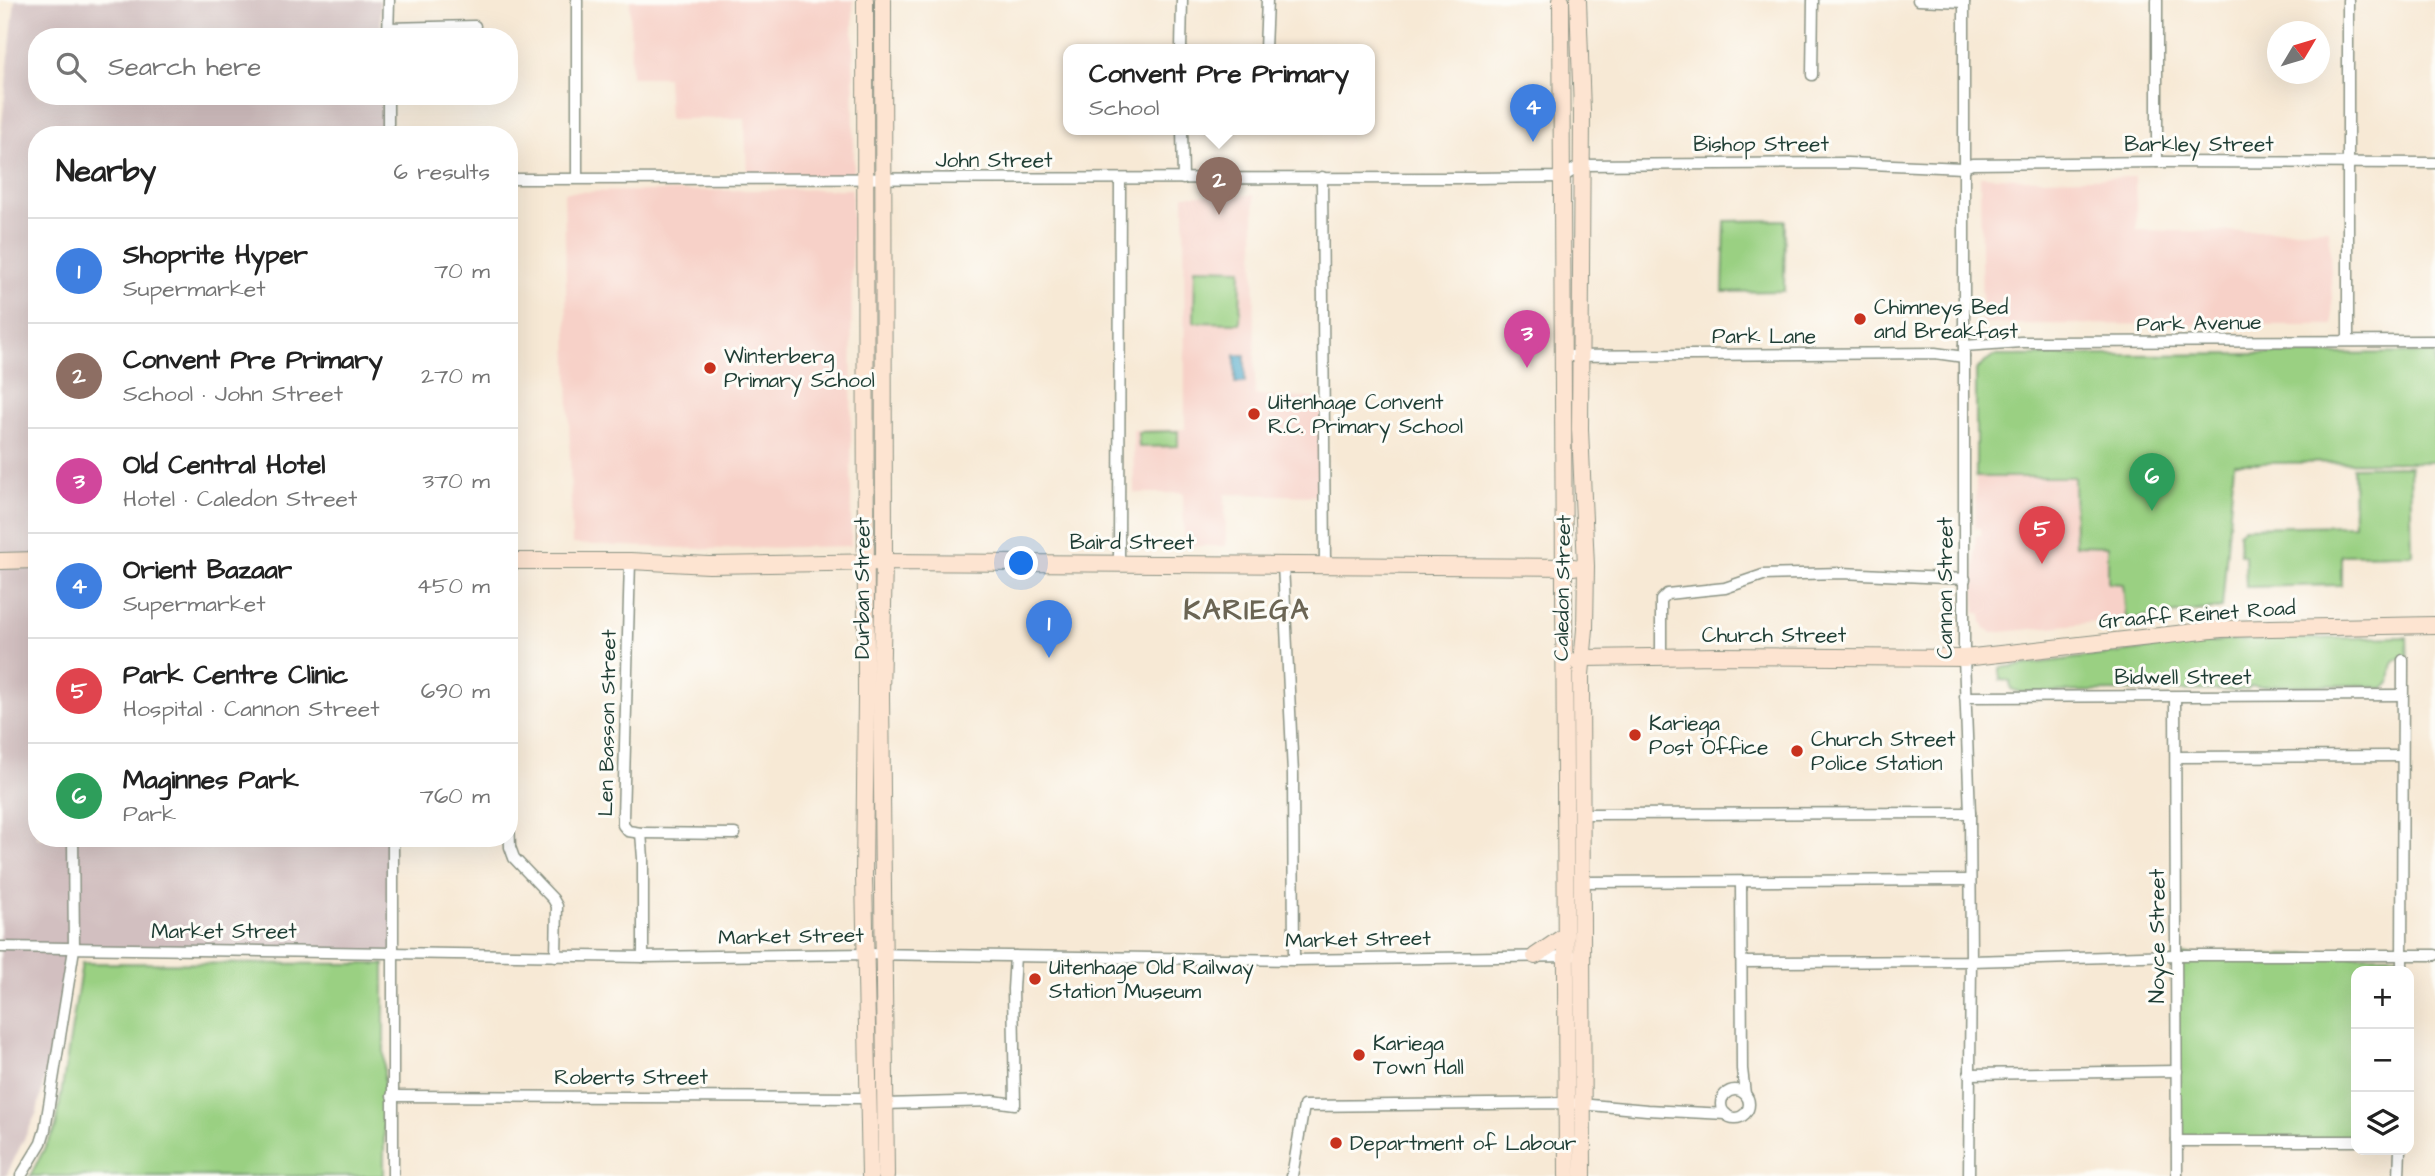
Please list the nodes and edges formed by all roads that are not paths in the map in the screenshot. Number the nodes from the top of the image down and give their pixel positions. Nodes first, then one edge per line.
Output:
1 (389, 0) edge
2 (577, 0) edge
3 (865, 0) edge
4 (883, 0) edge
5 (1182, 0) edge
6 (1267, 0) edge
7 (1561, 0) edge
8 (1578, 0) edge
9 (1813, 0) edge
10 (1918, 0) edge
11 (2157, 0) edge
12 (2348, 0) edge
13 (1964, 1) edge
14 (475, 26) dead end
15 (388, 28) edge
16 (450, 28) edge
17 (1181, 44) edge
18 (1265, 44) edge
19 (1812, 75) dead end
20 (388, 105) edge
21 (387, 126) edge
22 (1182, 135) edge
23 (2157, 162) junction
24 (2348, 163) junction
25 (2435, 163) edge
26 (1581, 165) junction
27 (1964, 168) junction
28 (1322, 177) junction
29 (1563, 177) junction
30 (518, 178) edge
31 (577, 178) junction
32 (865, 178) junction
33 (1120, 179) junction
34 (1182, 179) junction
35 (883, 180) junction
36 (2348, 340) junction
37 (2435, 341) edge
38 (1964, 351) junction
39 (1572, 356) junction
40 (28, 560) edge
41 (0, 561) edge
42 (518, 561) edge
43 (629, 561) junction
44 (865, 562) junction
45 (884, 562) junction
46 (1119, 564) junction
47 (1283, 564) junction
48 (1325, 565) junction
49 (1586, 566) junction
50 (1564, 567) junction
51 (1965, 579) junction
52 (2435, 625) edge
53 (1564, 639) junction
54 (1661, 656) junction
55 (1584, 657) junction
56 (1964, 658) junction
57 (2403, 660) dead end
58 (1564, 676) junction
59 (2402, 695) junction
60 (2175, 696) junction
61 (1965, 697) junction
62 (2402, 756) junction
63 (2176, 757) junction
64 (1970, 813) junction
65 (1582, 814) junction
66 (641, 833) junction
67 (735, 834) dead end
68 (73, 847) edge
69 (393, 847) edge
70 (510, 847) edge
71 (1969, 880) junction
72 (1582, 881) junction
73 (1741, 882) junction
74 (1566, 935) junction
75 (0, 947) edge
76 (74, 949) junction
77 (394, 952) junction
78 (874, 954) junction
79 (2175, 955) junction
80 (2402, 955) junction
81 (2435, 955) edge
82 (556, 956) junction
83 (1015, 956) junction
84 (1535, 956) junction
85 (1574, 956) junction
86 (643, 957) junction
87 (1294, 960) junction
88 (1971, 961) junction
89 (1742, 962) junction
90 (2402, 966) edge
91 (1742, 1069) junction
92 (2177, 1072) junction
93 (1969, 1074) junction
94 (1727, 1094) junction
95 (1745, 1094) junction
96 (392, 1096) junction
97 (877, 1101) junction
98 (1575, 1104) junction
99 (1696, 1112) junction
100 (1726, 1114) junction
101 (2177, 1141) junction
102 (2351, 1142) edge
103 (2400, 1155) edge
104 (21, 1176) edge
105 (393, 1176) edge
106 (870, 1176) edge
107 (886, 1176) edge
108 (1292, 1176) edge
109 (1567, 1176) edge
110 (1583, 1176) edge
111 (1969, 1176) edge
112 (2177, 1176) edge
113 (2399, 1176) edge

1 - 15 street
2 - 31 street
3 - 32 street, Durban Street
4 - 35 street, Durban Street
5 - 17 street
6 - 18 street
7 - 29 street, Caledon Street
8 - 26 street, Caledon Street
9 - 19 street
10 - 13 street
11 - 23 street
12 - 24 street
13 - 27 street, Cannon Street
14 - 16 street
20 - 21 street
22 - 34 street
23 - 24 street, Barkley Street
23 - 27 street, Barkley Street
24 - 25 street, Barkley Street
24 - 36 street
26 - 27 street, Bishop Street
26 - 29 street
26 - 39 street, Caledon Street
27 - 38 street, Cannon Street
28 - 29 street, John Street
28 - 34 street, John Street
28 - 48 street
29 - 39 street, Caledon Street
30 - 31 street, John Street
31 - 32 street, John Street
32 - 35 street, John Street
32 - 44 street, Durban Street
33 - 34 street, John Street
33 - 35 street, John Street
33 - 46 street
35 - 45 street, Durban Street
36 - 37 street, Park Avenue
36 - 38 street, Park Avenue
38 - 39 street, Park Lane
38 - 51 street, Cannon Street
39 - 49 street, Caledon Street
39 - 50 street, Caledon Street
40 - 41 street
42 - 43 street, Baird Street
43 - 44 street, Baird Street
43 - 66 street, Len Basson Street
44 - 45 street, Baird Street
44 - 78 street, Durban Street
45 - 46 street, Baird Street
45 - 78 street, Durban Street
46 - 47 street, Baird Street
47 - 48 street, Baird Street
47 - 87 street
48 - 50 street, Baird Street
49 - 50 street, Baird Street
49 - 55 street, Caledon Street
50 - 53 street, Caledon Street
51 - 54 street
51 - 56 street, Cannon Street
52 - 56 street, Graaff Reinet Road
53 - 55 street
53 - 58 street, Caledon Street
54 - 55 street, Church Street
54 - 56 street, Church Street
55 - 58 street
55 - 65 street, Caledon Street
56 - 61 street, Cannon Street
57 - 59 street
58 - 74 street, Caledon Street
59 - 60 street, Bidwell Street
59 - 62 street
60 - 61 street, Bidwell Street
60 - 63 street, Noyce Street
61 - 64 street, Cannon Street
62 - 63 street
62 - 80 street
63 - 79 street, Noyce Street
64 - 65 street
64 - 71 street, Cannon Street
65 - 72 street, Caledon Street
66 - 67 street
66 - 86 street, Len Basson Street
68 - 76 street
69 - 77 street
70 - 82 street
71 - 73 street
71 - 88 street, Cannon Street
72 - 73 street
72 - 85 street, Caledon Street
73 - 89 street
74 - 84 street
74 - 85 street, Caledon Street
75 - 76 street, Market Street
76 - 77 street, Market Street
76 - 104 street
77 - 82 street, Market Street
77 - 96 street
78 - 83 street, Market Street
78 - 86 street, Market Street
78 - 97 street, Durban Street
79 - 80 street
79 - 88 street
79 - 92 street, Noyce Street
80 - 81 street
80 - 90 street
82 - 86 street, Market Street
83 - 87 street, Market Street
83 - 97 street, Roberts Street
84 - 85 street, Market Street
84 - 87 street, Market Street
85 - 98 street, Caledon Street
88 - 89 street
88 - 93 street, Cannon Street
89 - 91 street
91 - 94 street
91 - 95 street
92 - 93 street
92 - 101 street, Noyce Street
93 - 111 street, Cannon Street
94 - 95 street
94 - 99 street
94 - 100 street
95 - 100 street
96 - 97 street, Roberts Street
96 - 105 street
97 - 106 street, Durban Street
97 - 107 street, Durban Street
98 - 99 street
98 - 108 street
98 - 109 street, Caledon Street
98 - 110 street, Caledon Street
99 - 100 street
101 - 102 street
101 - 112 street, Noyce Street
103 - 113 street

